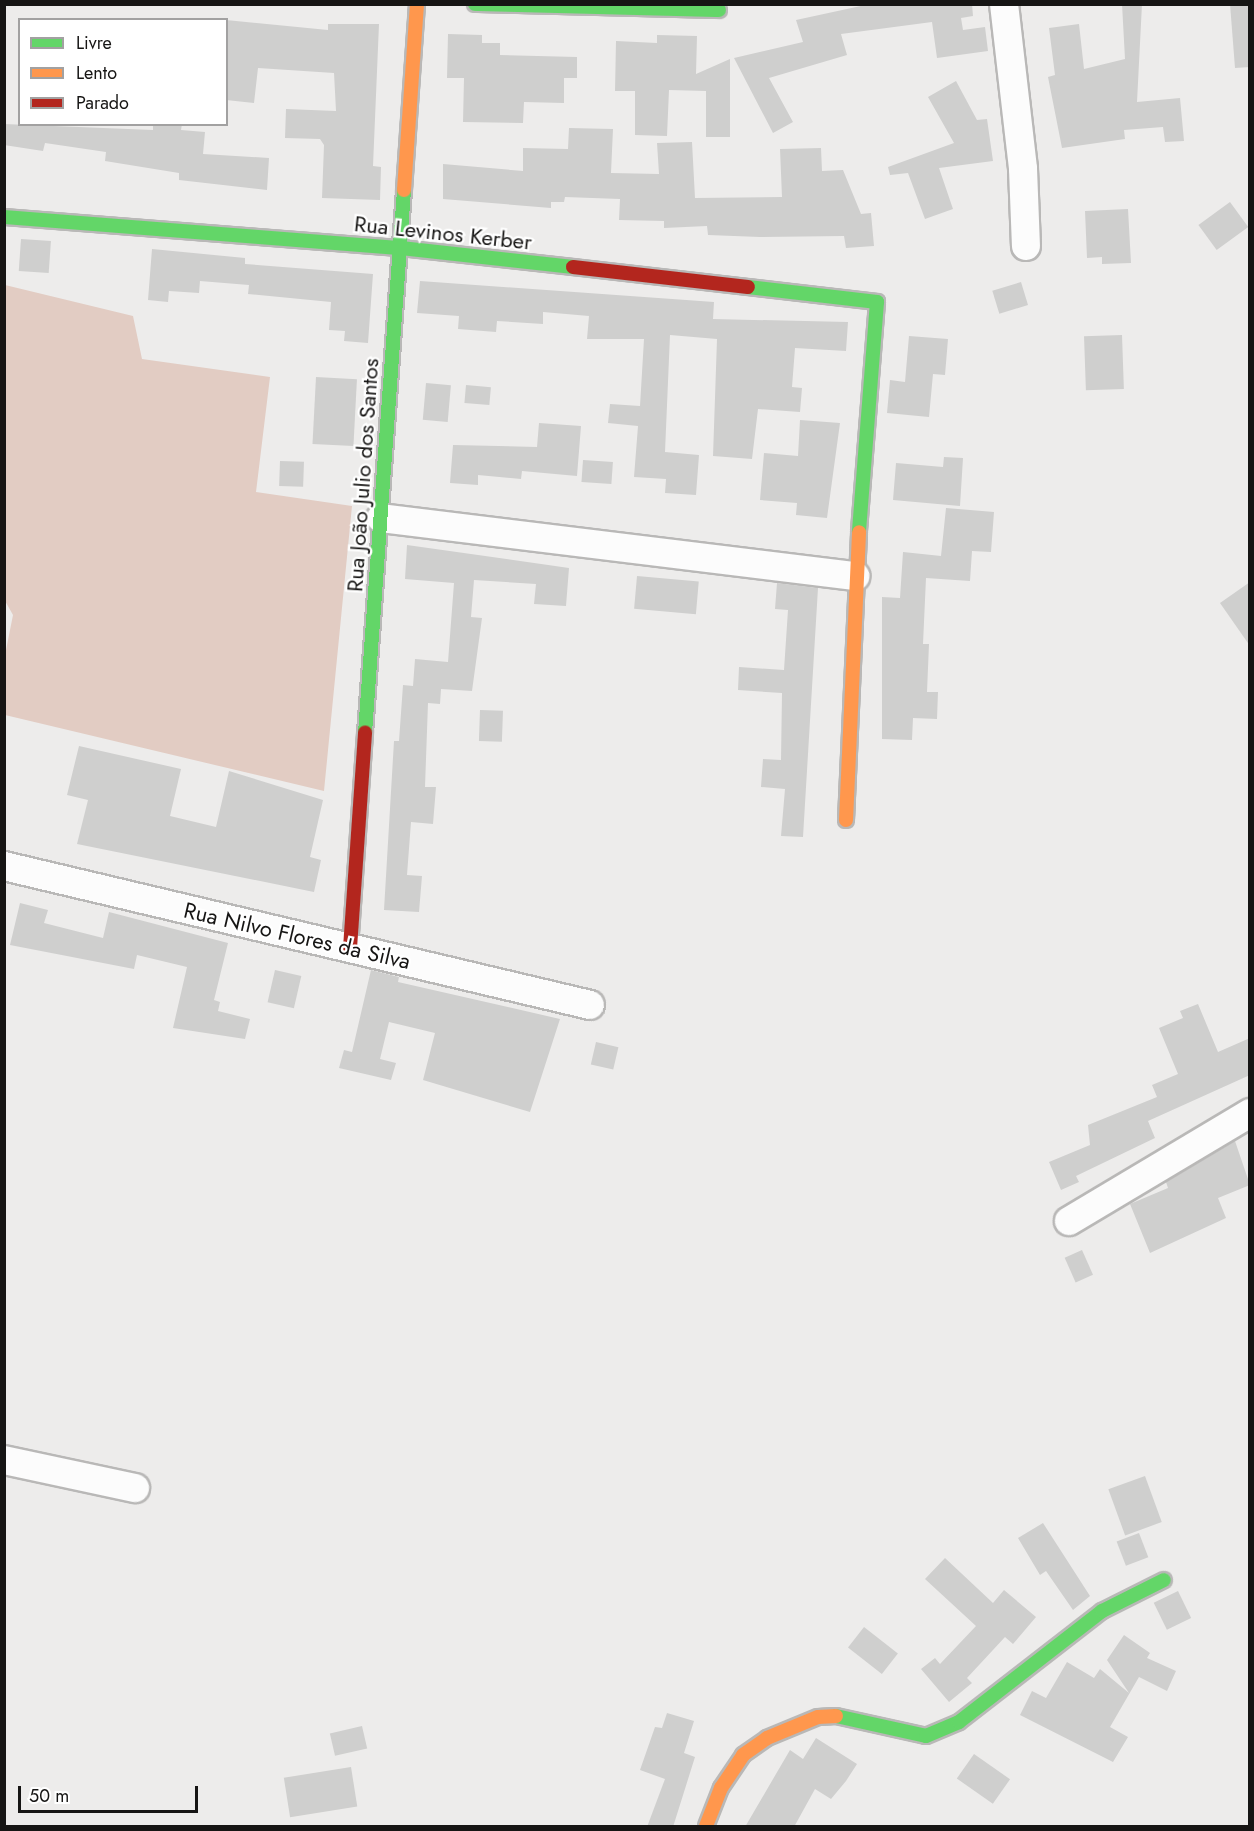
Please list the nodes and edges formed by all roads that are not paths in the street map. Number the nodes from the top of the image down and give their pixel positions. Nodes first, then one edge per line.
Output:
1 (417, 4) edge
2 (474, 4) edge
3 (1004, 4) edge
4 (719, 10) dead end
5 (4, 217) edge
6 (1026, 246) dead end
7 (401, 248) junction
8 (381, 518) junction
9 (855, 576) junction
10 (846, 820) dead end
11 (4, 866) edge
12 (350, 948) junction
13 (590, 1005) dead end
14 (1250, 1113) edge
15 (1069, 1221) dead end
16 (4, 1460) edge
17 (135, 1488) dead end
18 (1164, 1580) dead end
19 (706, 1827) edge

1 - 7 street, Rua João Julio dos Santos
2 - 4 street
3 - 6 street
5 - 7 street, Rua Levinos Kerber
7 - 8 street, Rua João Julio dos Santos
7 - 9 street, Rua Levinos Kerber
8 - 9 street
8 - 12 street, Rua João Julio dos Santos
9 - 10 street
11 - 12 street, Rua Nilvo Flores da Silva
12 - 13 street, Rua Nilvo Flores da Silva
14 - 15 street
16 - 17 street
18 - 19 street

